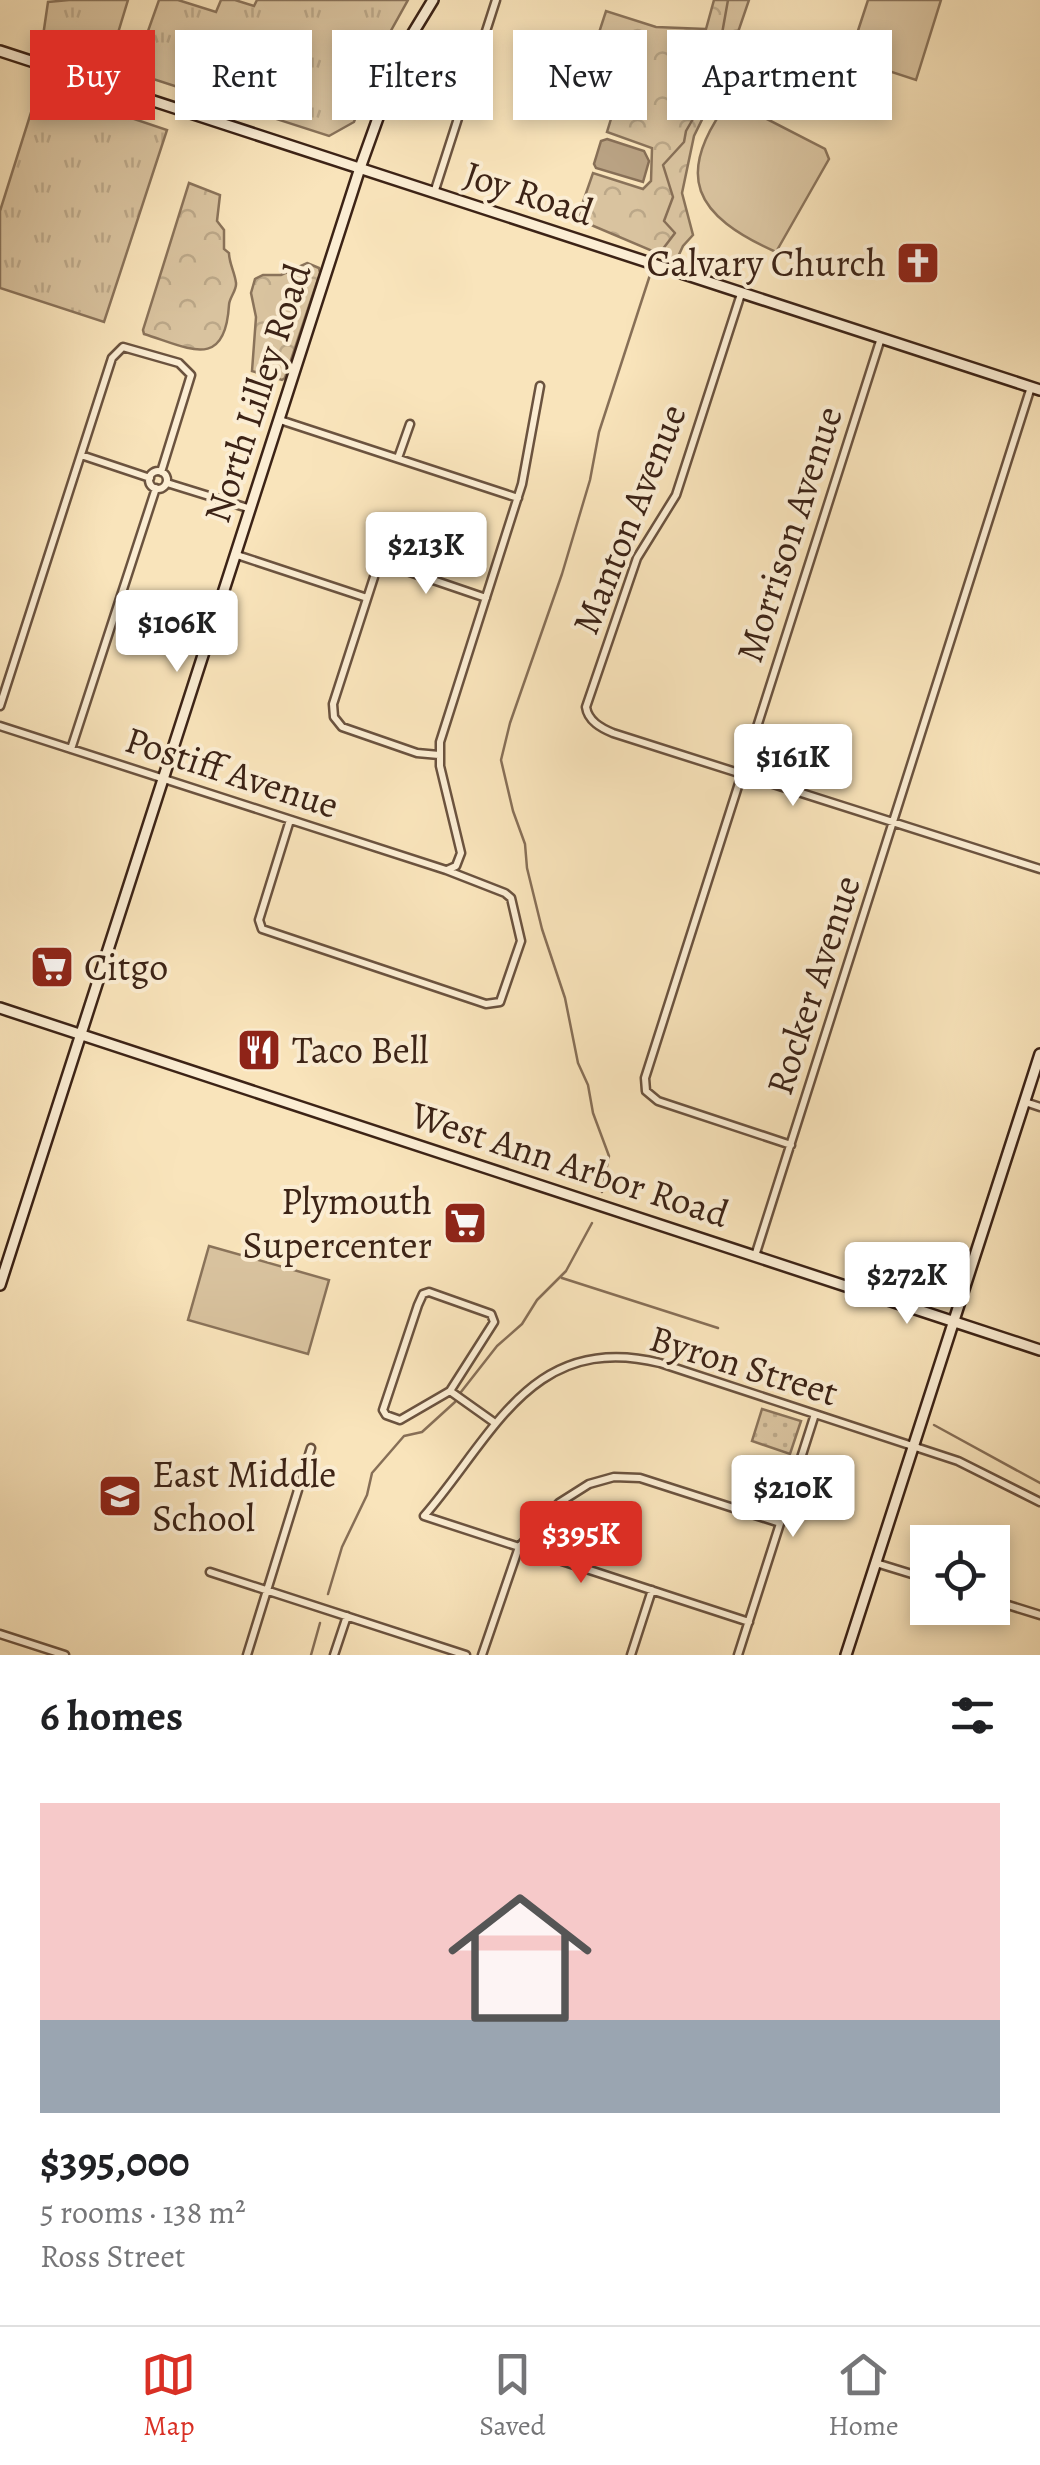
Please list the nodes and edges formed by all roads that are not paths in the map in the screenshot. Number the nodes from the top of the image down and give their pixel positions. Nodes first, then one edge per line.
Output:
1 (433, 0) edge
2 (496, 0) edge
3 (0, 51) edge
4 (360, 168) junction
5 (434, 193) junction
6 (741, 294) junction
7 (881, 338) junction
8 (540, 386) dead end
9 (1035, 389) edge
10 (280, 420) junction
11 (410, 424) dead end
12 (82, 455) junction
13 (398, 458) junction
14 (161, 472) junction
15 (150, 478) junction
16 (166, 483) junction
17 (156, 488) junction
18 (518, 498) junction
19 (252, 509) junction
20 (237, 555) junction
21 (368, 598) junction
22 (486, 598) junction
23 (0, 706) edge
24 (0, 726) edge
25 (71, 749) junction
26 (438, 755) junction
27 (742, 774) junction
28 (164, 778) junction
29 (290, 820) junction
30 (894, 822) junction
31 (1040, 869) edge
32 (446, 870) junction
33 (0, 1008) edge
34 (81, 1035) junction
35 (1040, 1054) edge
36 (1025, 1102) junction
37 (1040, 1106) edge
38 (791, 1145) junction
39 (755, 1256) junction
40 (0, 1285) edge
41 (952, 1321) junction
42 (1040, 1350) edge
43 (450, 1391) junction
44 (815, 1414) junction
45 (494, 1423) junction
46 (912, 1446) junction
47 (311, 1448) dead end
48 (1040, 1502) edge
49 (780, 1523) junction
50 (519, 1547) junction
51 (875, 1562) junction
52 (210, 1572) dead end
53 (910, 1573) edge
54 (268, 1590) junction
55 (652, 1590) junction
56 (1010, 1606) edge
57 (1040, 1615) edge
58 (346, 1616) junction
59 (748, 1622) junction
60 (0, 1634) edge
61 (39, 1651) edge
62 (66, 1655) edge
63 (247, 1655) edge
64 (334, 1655) edge
65 (466, 1655) edge
66 (482, 1655) edge
67 (631, 1655) edge
68 (738, 1655) edge
69 (846, 1655) edge

1 - 4 street, North Lilley Road
2 - 5 street
3 - 4 street, Joy Road
4 - 5 street, Joy Road
4 - 10 street, North Lilley Road
5 - 6 street, Joy Road
6 - 7 street, Joy Road
6 - 27 street, Manton Avenue
7 - 9 street, Joy Road
7 - 27 street, Morrison Avenue
8 - 18 street
9 - 30 street, Rocker Avenue
10 - 13 street
10 - 19 street, North Lilley Road
11 - 13 street
12 - 14 street
12 - 15 street
12 - 23 street
13 - 18 street
14 - 15 street
14 - 16 street
15 - 17 street
16 - 17 street
16 - 19 street
17 - 25 street
18 - 22 street
19 - 20 street, North Lilley Road
20 - 21 street
20 - 28 street, North Lilley Road
21 - 22 street
21 - 26 street
22 - 26 street
24 - 25 street, Postiff Avenue
25 - 28 street, Postiff Avenue
26 - 32 street
27 - 30 street
27 - 38 street, Morrison Avenue
28 - 29 street, Postiff Avenue
28 - 34 street, North Lilley Road
29 - 32 street, Postiff Avenue
29 - 32 street, Postiff Avenue
30 - 31 street
30 - 38 street, Rocker Avenue
33 - 34 street, West Ann Arbor Road
34 - 39 street, West Ann Arbor Road
34 - 40 street, North Lilley Road
35 - 36 street
36 - 37 street
36 - 41 street
38 - 39 street, Rocker Avenue
39 - 41 street, West Ann Arbor Road
41 - 42 street, West Ann Arbor Road
41 - 46 street
43 - 43 street
43 - 45 street
44 - 45 street, Byron Street
44 - 46 street, Byron Street
44 - 49 street
45 - 50 street, Byron Street
46 - 48 street, Byron Street
46 - 51 street
47 - 54 street
49 - 50 street
49 - 59 street
50 - 55 street
50 - 66 street
51 - 53 street
51 - 69 street
52 - 54 street
54 - 58 street
54 - 63 street
55 - 59 street
55 - 67 street
56 - 57 street
58 - 64 street
58 - 65 street
59 - 68 street
60 - 61 street
61 - 62 street

